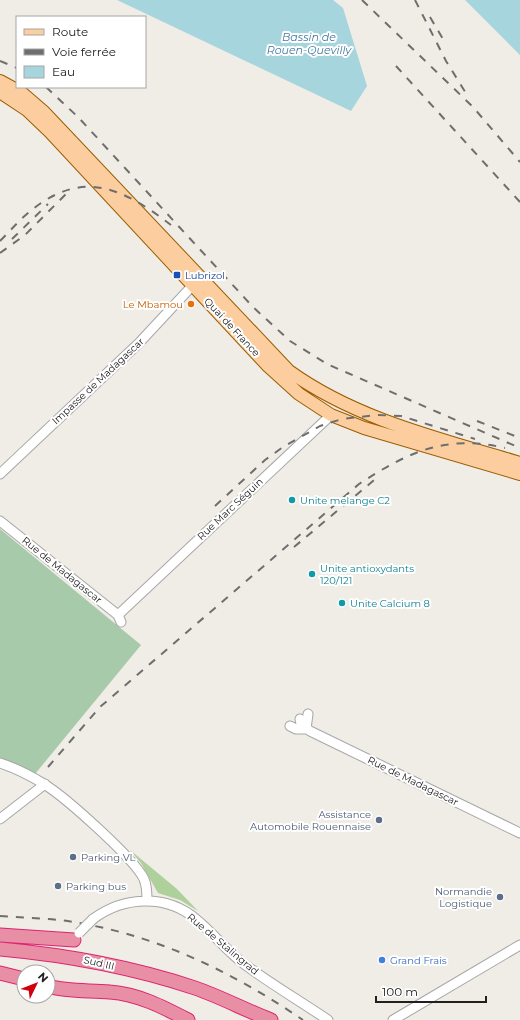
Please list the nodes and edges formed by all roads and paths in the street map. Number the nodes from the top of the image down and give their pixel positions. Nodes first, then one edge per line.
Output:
1 (0, 81) edge
2 (0, 92) edge
3 (193, 285) junction
4 (333, 400) junction
5 (331, 415) junction
6 (428, 435) junction
7 (520, 463) edge
8 (0, 474) edge
9 (520, 474) edge
10 (0, 521) edge
11 (119, 618) joint
12 (308, 714) dead end
13 (300, 719) dead end
14 (290, 726) dead end
15 (306, 729) junction
16 (0, 763) edge
17 (45, 784) junction
18 (0, 819) edge
19 (520, 832) edge
20 (147, 900) junction
21 (0, 935) edge
22 (76, 936) joint
23 (520, 945) edge
24 (0, 949) edge
25 (0, 973) edge
26 (16, 977) edge
27 (56, 988) edge
28 (188, 1020) edge
29 (271, 1020) edge
30 (328, 1020) edge
31 (393, 1020) edge

1 - 4 main road, Quai de France
2 - 3 main road, Quai de France
3 - 5 main road, Quai de France
3 - 8 street, Impasse de Madagascar
4 - 5 main road
4 - 6 main road, Quai de France
5 - 6 main road
5 - 9 main road, Quai de France
5 - 11 street, Rue Marc Séguin
6 - 7 main road, Quai de France
10 - 11 street, Rue de Madagascar
12 - 15 street
13 - 15 street
14 - 15 street, Rue de Madagascar
15 - 19 street, Rue de Madagascar
16 - 17 street
17 - 18 street
17 - 20 street
20 - 22 street, bridge
20 - 30 street, Rue de Stalingrad
21 - 22 highway
23 - 31 street
24 - 29 highway, Sud III
25 - 26 highway
27 - 28 highway

